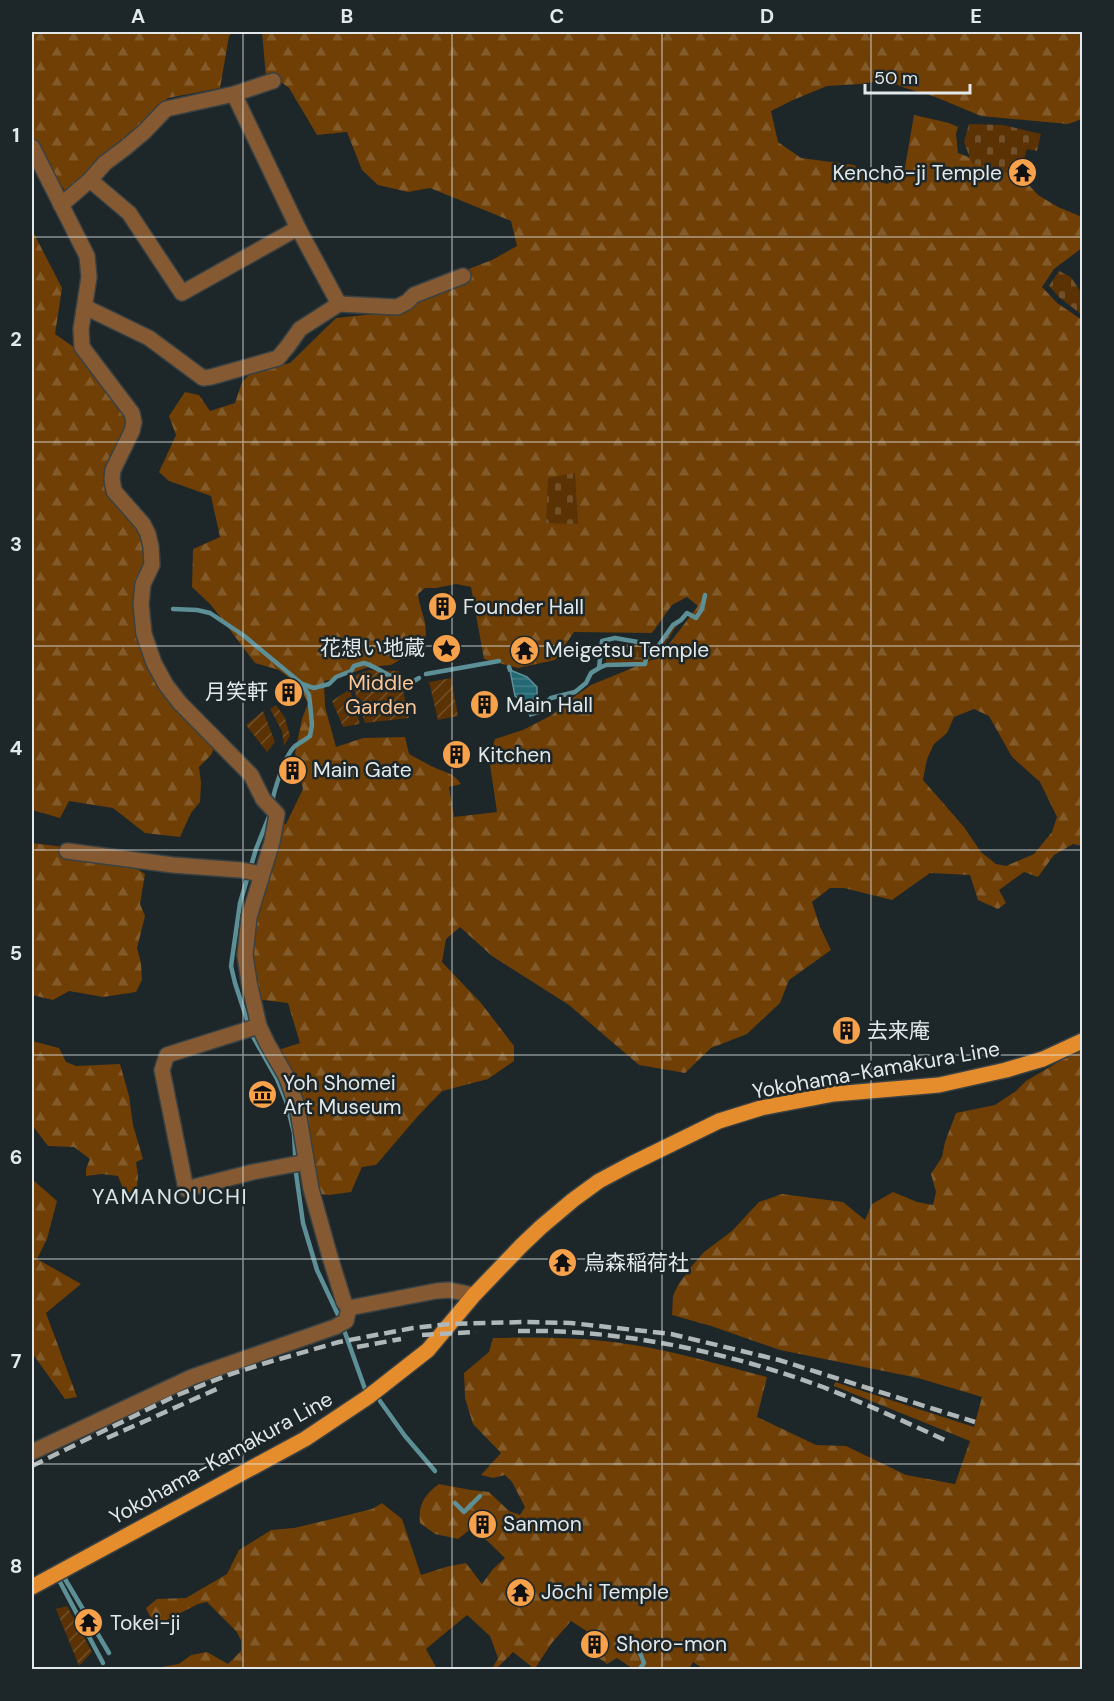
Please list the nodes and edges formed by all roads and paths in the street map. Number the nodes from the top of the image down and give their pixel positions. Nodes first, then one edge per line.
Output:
1 (273, 81) dead end
2 (234, 94) junction
3 (32, 147) edge
4 (90, 180) junction
5 (61, 205) junction
6 (298, 228) junction
7 (463, 276) dead end
8 (339, 304) junction
9 (85, 307) junction
10 (67, 851) dead end
11 (252, 872) junction
12 (253, 1028) junction
13 (1083, 1041) edge
14 (298, 1164) junction
15 (474, 1295) junction
16 (343, 1319) junction
17 (32, 1452) edge
18 (32, 1587) edge

1 - 2 street
2 - 4 street
2 - 6 street
3 - 5 street
4 - 5 street
4 - 6 street
5 - 9 street
6 - 8 street
7 - 8 street
8 - 9 street
9 - 11 street
10 - 11 street
11 - 12 street
12 - 14 street
12 - 14 street
13 - 15 main road, Yokohama-Kamakura Line
14 - 16 street
15 - 16 street
15 - 18 main road, Yokohama-Kamakura Line
16 - 17 street

